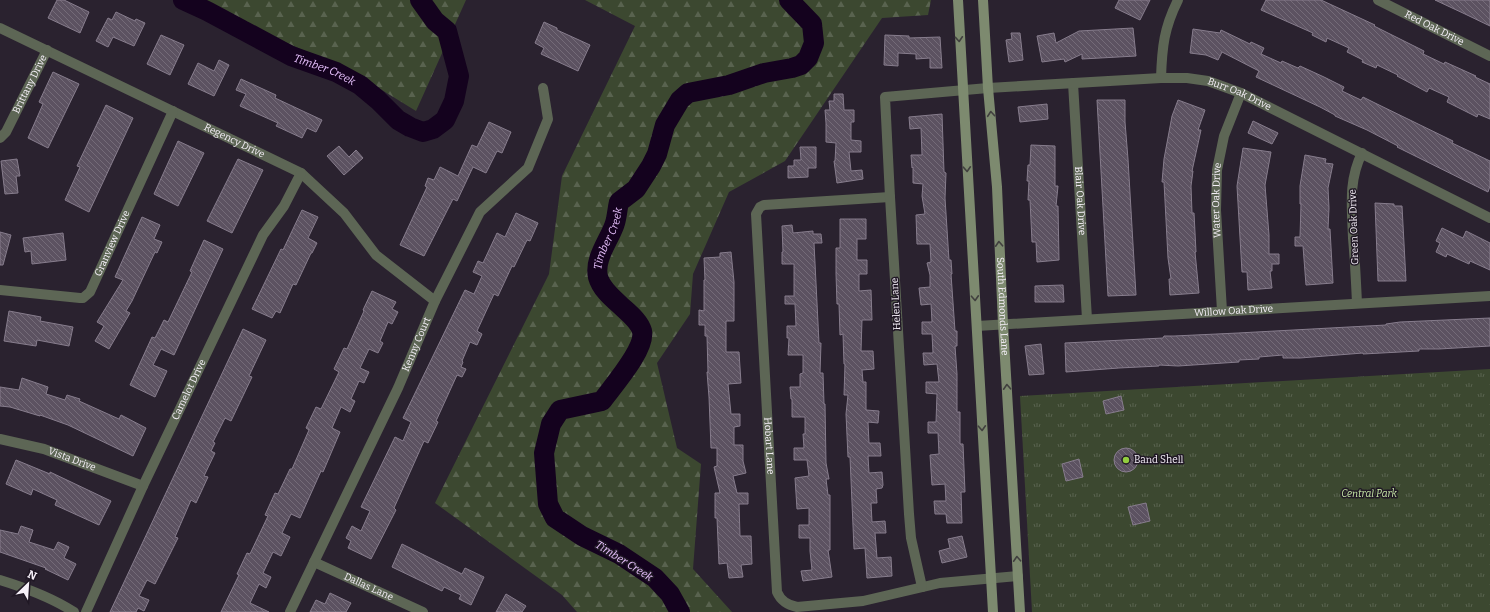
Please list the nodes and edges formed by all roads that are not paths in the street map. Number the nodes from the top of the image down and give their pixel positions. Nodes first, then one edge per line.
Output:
1 (958, 0) edge
2 (983, 0) edge
3 (1178, 0) edge
4 (1378, 0) edge
5 (0, 28) edge
6 (47, 50) junction
7 (1490, 56) edge
8 (1161, 78) junction
9 (1073, 83) junction
10 (543, 88) dead end
11 (988, 88) junction
12 (963, 91) junction
13 (1241, 94) junction
14 (173, 111) junction
15 (0, 138) edge
16 (1362, 153) junction
17 (301, 173) junction
18 (890, 197) junction
19 (1490, 218) edge
20 (0, 290) edge
21 (1490, 296) edge
22 (435, 301) junction
23 (1357, 303) junction
24 (1222, 311) junction
25 (1086, 319) junction
26 (1003, 324) junction
27 (977, 326) junction
28 (0, 439) edge
29 (143, 486) junction
30 (314, 562) junction
31 (1018, 576) junction
32 (991, 578) junction
33 (0, 580) edge
34 (922, 587) junction
35 (74, 612) edge
36 (86, 612) edge
37 (290, 612) edge
38 (423, 612) edge
39 (993, 612) edge
40 (1020, 612) edge

1 -> 12 main road
2 - 11 main road, South Edmonds Lane
3 - 8 street
4 - 7 street, Red Oak Drive
5 - 6 street, Regency Drive
6 - 14 street, Regency Drive
6 - 15 street, Brittany Drive
8 - 9 street, Burr Oak Drive
8 - 13 street, Burr Oak Drive
9 - 11 street, Burr Oak Drive
9 - 25 street, Blair Oak Drive
10 - 22 street, Kenny Court
11 - 12 street, Burr Oak Drive
26 -> 11 main road, South Edmonds Lane
12 - 18 street, Helen Lane
12 -> 27 main road
13 - 16 street, Burr Oak Drive
13 - 24 street, Water Oak Drive
14 - 17 street, Regency Drive
14 - 20 street, Granview Drive
16 - 19 street, Burr Oak Drive
16 - 23 street, Green Oak Drive
17 - 22 street, Regency Drive
17 - 29 street, Camelot Drive
18 - 34 street, Helen Lane
18 - 34 street, Hobart Lane
21 - 23 street, Willow Oak Drive
22 - 30 street, Kenny Court
23 - 24 street, Willow Oak Drive
24 - 25 street, Willow Oak Drive
25 - 26 street, Willow Oak Drive
26 - 27 street, Willow Oak Drive
31 -> 26 main road, South Edmonds Lane
27 -> 32 main road
28 - 29 street, Vista Drive
29 - 36 street, Camelot Drive
30 - 37 street, Kenny Court
30 - 38 street, Dallas Lane
31 - 32 street
31 - 40 main road, South Edmonds Lane
32 - 34 street, Hobart Lane
32 - 39 main road
33 - 35 street

